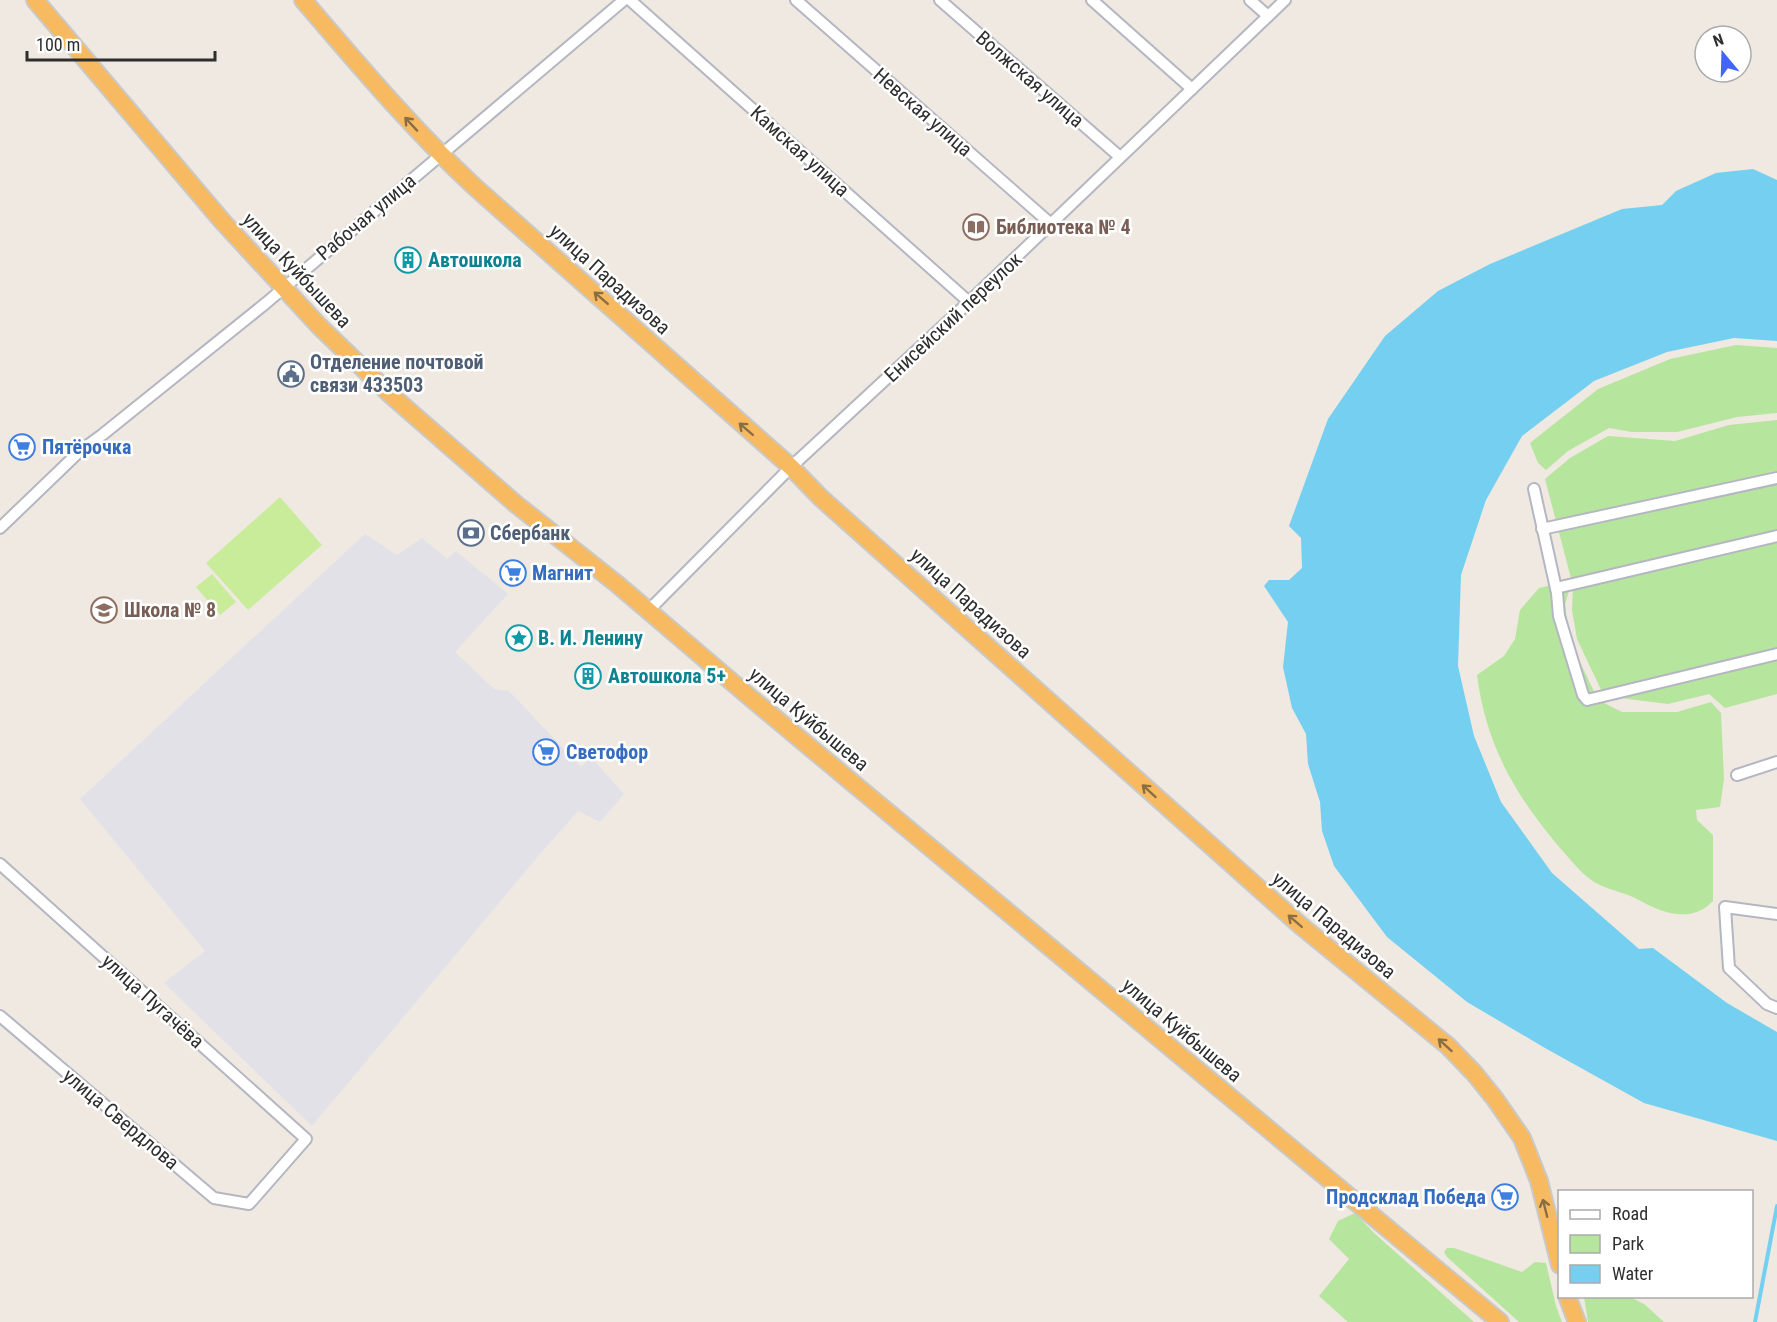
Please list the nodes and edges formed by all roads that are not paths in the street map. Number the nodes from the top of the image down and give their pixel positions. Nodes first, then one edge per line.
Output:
1 (35, 0) edge
2 (303, 0) edge
3 (624, 0) edge
4 (630, 0) edge
5 (796, 0) edge
6 (940, 0) edge
7 (1092, 0) edge
8 (1250, 0) edge
9 (1286, 0) edge
10 (1268, 16) junction
11 (1192, 89) junction
12 (440, 155) junction
13 (1120, 157) junction
14 (1051, 224) junction
15 (283, 287) junction
16 (969, 302) junction
17 (790, 467) junction
18 (1777, 478) edge
19 (1534, 489) dead end
20 (0, 528) edge
21 (1542, 529) junction
22 (1777, 536) edge
23 (1556, 588) junction
24 (648, 611) junction
25 (1777, 654) edge
26 (1777, 762) edge
27 (1737, 775) dead end
28 (0, 864) edge
29 (1777, 914) edge
30 (1777, 1008) edge
31 (0, 1016) edge
32 (249, 1204) joint
33 (1558, 1257) edge
34 (1569, 1298) edge
35 (1500, 1322) edge
36 (1577, 1322) edge

1 - 15 highway, улица Куйбышева
12 -> 2 highway, улица Парадизова
3 - 12 street, Рабочая улица
4 - 16 street, Камская улица
5 - 14 street, Невская улица
6 - 13 street, Волжская улица
7 - 11 street
8 - 10 street
9 - 10 street, Енисейский переулок
10 - 11 street, Енисейский переулок
11 - 13 street, Енисейский переулок
12 - 15 street, Рабочая улица
17 -> 12 highway, улица Парадизова
13 - 14 street, Енисейский переулок
14 - 16 street, Енисейский переулок
15 - 20 street, Рабочая улица
15 - 24 highway, улица Куйбышева
16 - 17 street, Енисейский переулок
17 - 24 street, Енисейский переулок
33 -> 17 highway, улица Парадизова
18 - 21 street
19 - 21 street
21 - 23 street
22 - 23 street
23 - 25 street
24 - 35 highway, улица Куйбышева
26 - 27 street
28 - 32 street, улица Пугачёва
29 - 30 street
31 - 32 street, улица Свердлова
34 - 36 highway

